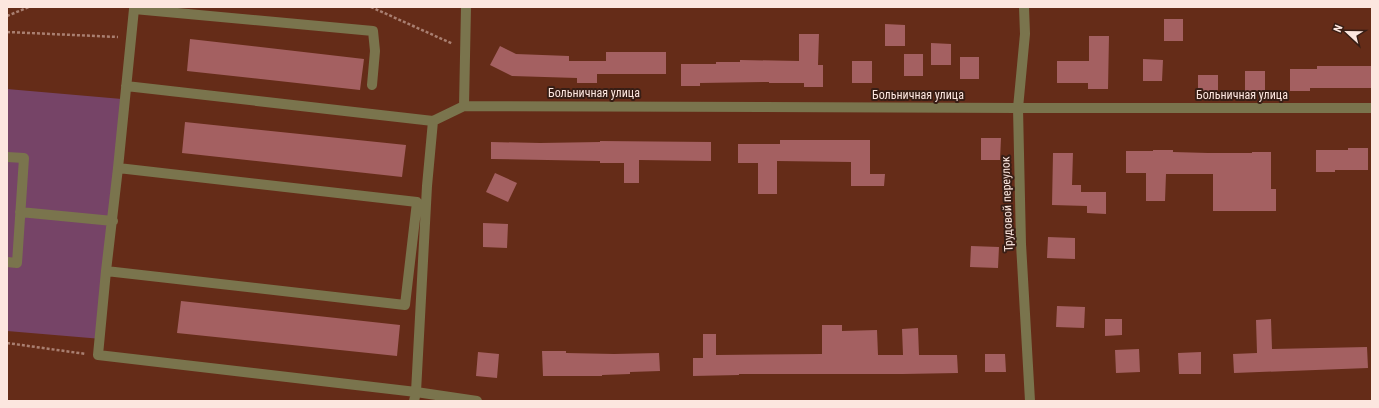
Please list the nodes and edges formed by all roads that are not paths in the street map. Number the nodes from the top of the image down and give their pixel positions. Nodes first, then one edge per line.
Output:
1 (466, 7) edge
2 (1024, 7) edge
3 (372, 84) dead end
4 (126, 86) junction
5 (464, 106) junction
6 (1018, 108) junction
7 (1372, 108) edge
8 (433, 121) junction
9 (7, 157) edge
10 (118, 168) junction
11 (20, 212) junction
12 (113, 221) junction
13 (7, 262) edge
14 (106, 271) junction
15 (415, 397) edge
16 (477, 401) edge
17 (1030, 401) edge

1 - 5 street
2 - 6 street, Трудовой переулок
3 - 4 street
4 - 8 street
4 - 10 street
5 - 6 street, Больничная улица
5 - 8 street
6 - 7 street, Больничная улица
6 - 17 street, Трудовой переулок
8 - 15 street
9 - 11 street
10 - 12 street
10 - 14 street
11 - 12 street
11 - 13 street
12 - 14 street
14 - 15 street
15 - 16 street

